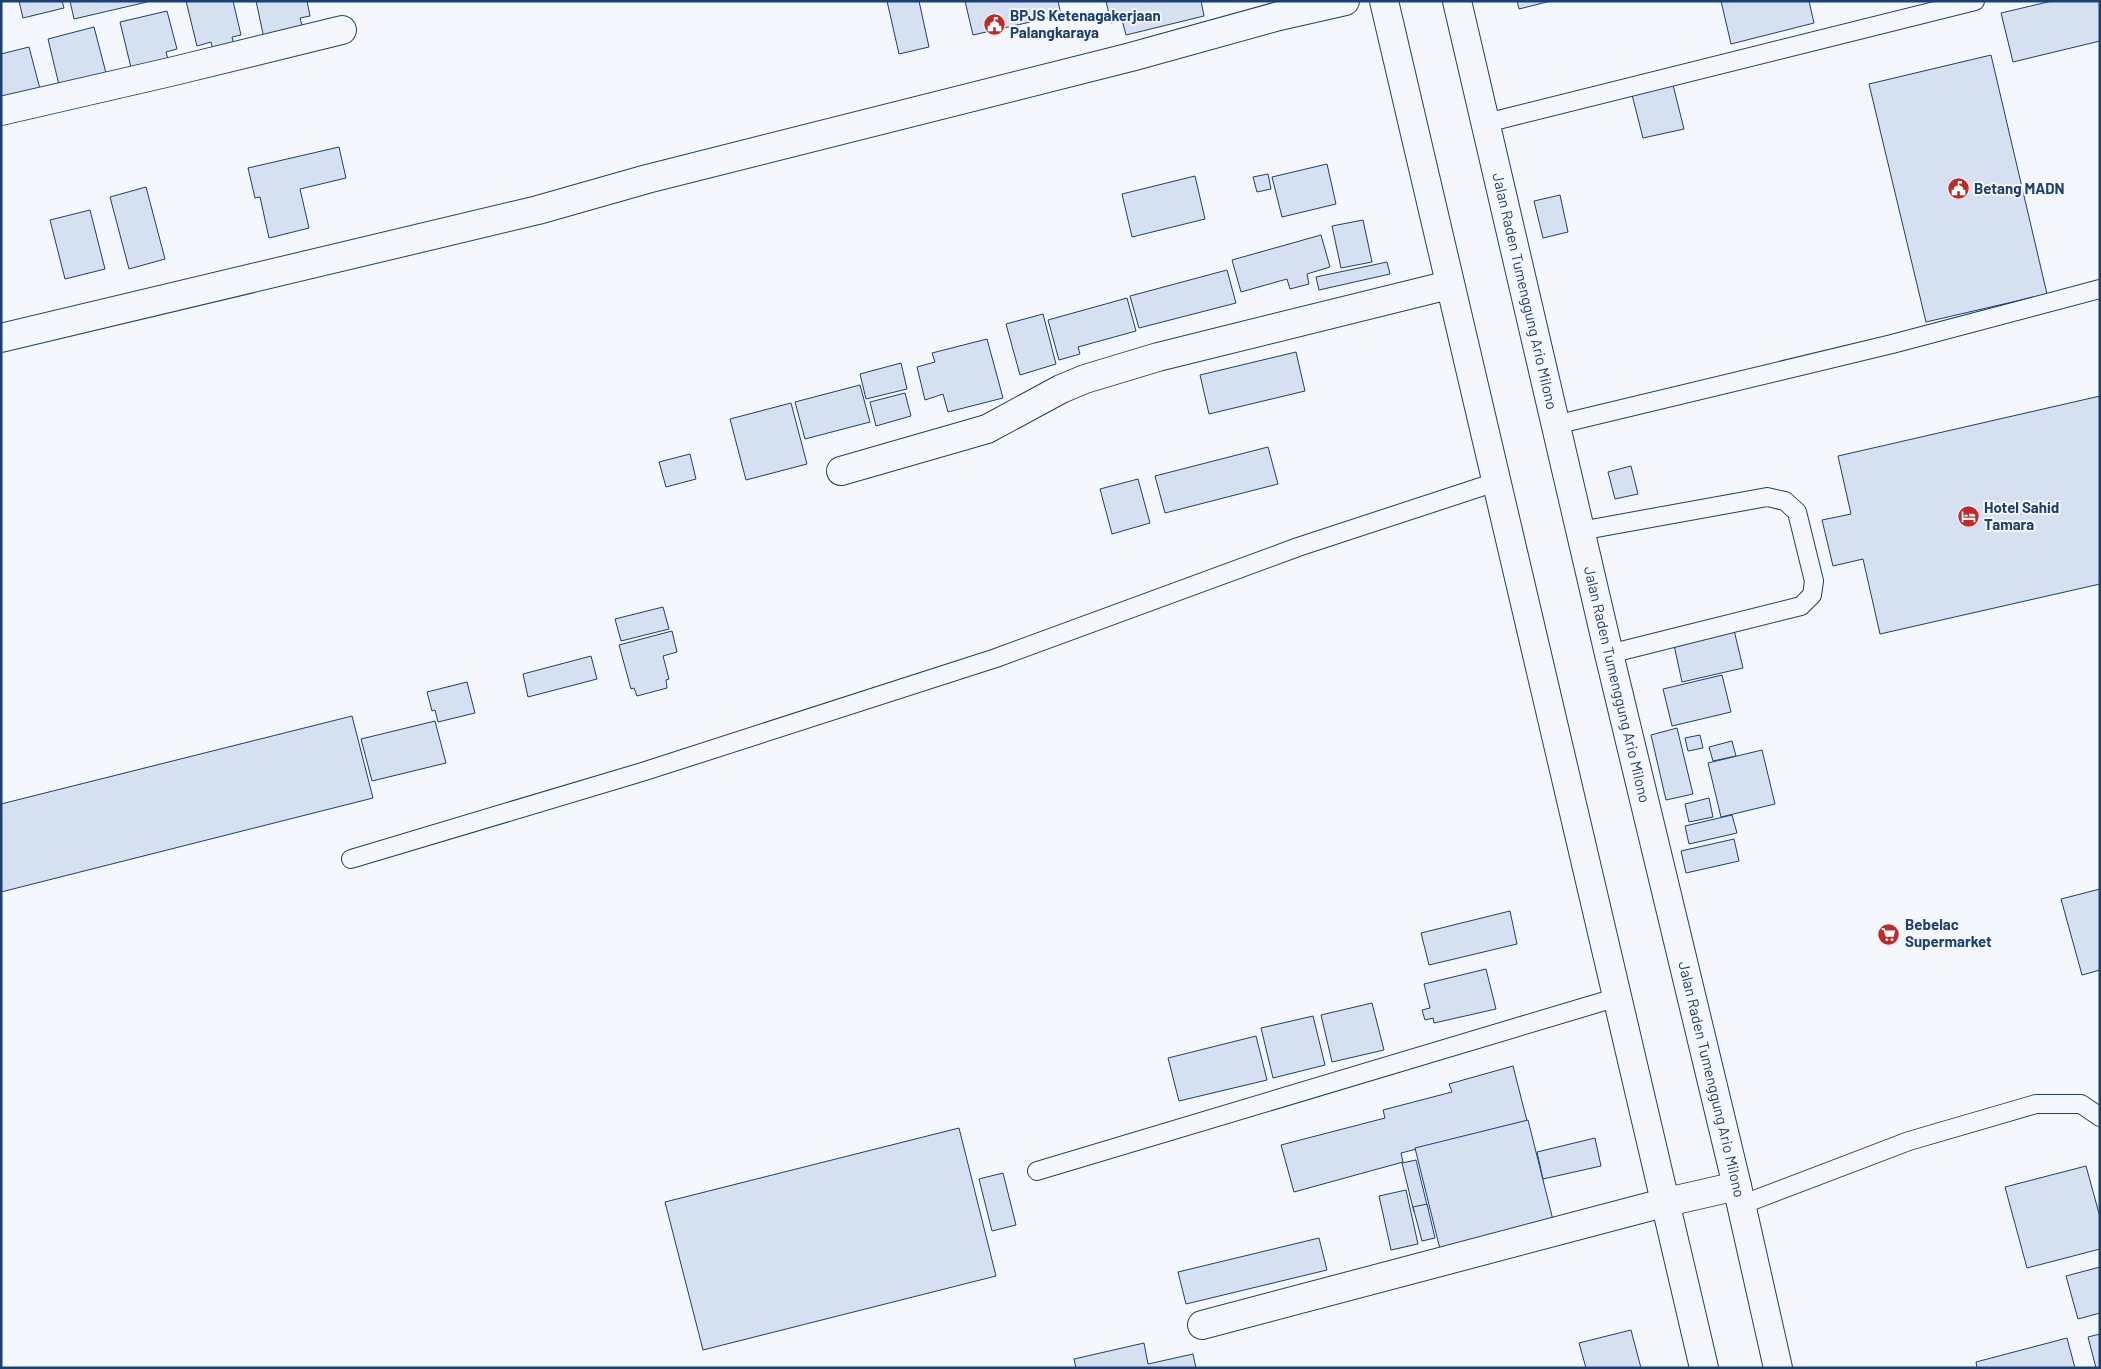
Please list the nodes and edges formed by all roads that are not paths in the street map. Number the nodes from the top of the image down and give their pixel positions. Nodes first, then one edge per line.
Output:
1 (1345, 1) edge
2 (1384, 1) edge
3 (1457, 1) edge
4 (1976, 1) edge
5 (342, 30) dead end
6 (1, 110) edge
7 (1486, 123) junction
8 (1449, 285) junction
9 (2100, 289) edge
10 (1, 338) edge
11 (1555, 425) junction
12 (841, 471) dead end
13 (1496, 482) junction
14 (1580, 531) junction
15 (1609, 654) junction
16 (351, 859) dead end
17 (1618, 997) junction
18 (2100, 1117) edge
19 (1037, 1171) dead end
20 (1739, 1195) junction
21 (1667, 1202) junction
22 (1202, 1325) dead end
23 (1704, 1368) edge
24 (1778, 1368) edge

1 - 10 main road
2 - 8 main road
3 - 7 main road, Jalan Raden Tumenggung Ario Milono
4 - 7 lane
5 - 6 main road
7 - 11 main road, Jalan Raden Tumenggung Ario Milono
8 - 12 main road
8 - 13 main road
9 - 11 lane
11 - 14 main road, Jalan Raden Tumenggung Ario Milono
13 - 16 lane
13 - 17 main road
14 - 15 main road, Jalan Raden Tumenggung Ario Milono
14 - 15 lane
15 - 20 main road, Jalan Raden Tumenggung Ario Milono
17 - 19 lane
17 - 21 main road
18 - 20 lane
20 - 21 main road
20 - 24 main road, Jalan Raden Tumenggung Ario Milono
21 - 22 main road
21 - 23 main road

